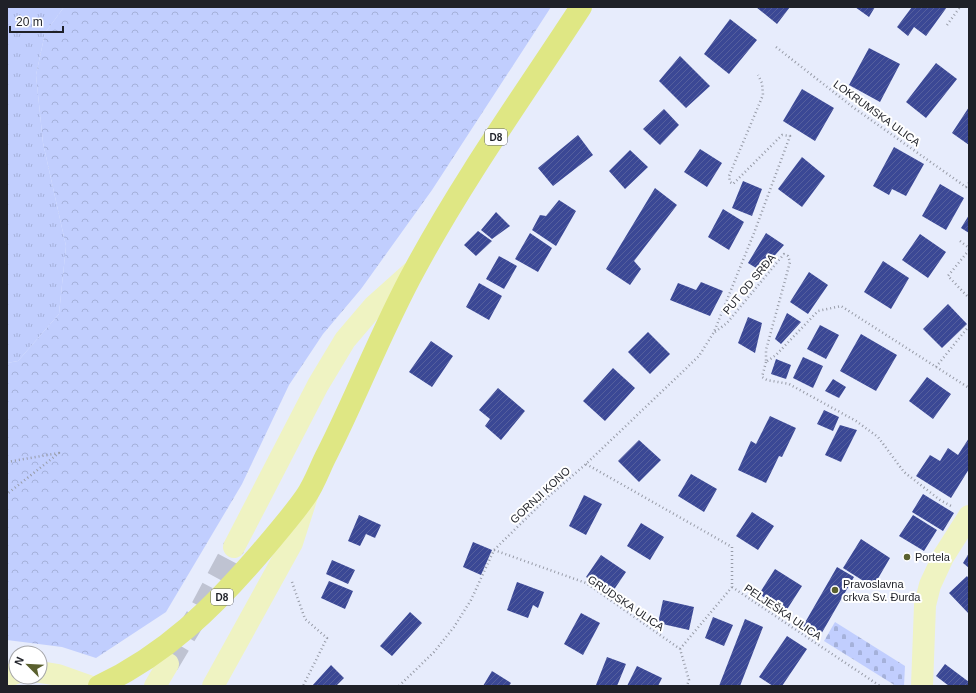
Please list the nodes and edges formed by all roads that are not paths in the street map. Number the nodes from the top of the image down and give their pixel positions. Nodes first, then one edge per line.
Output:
1 (581, 7) edge
2 (414, 270) junction
3 (307, 495) junction
4 (962, 512) edge
5 (234, 547) tunnel mouth
6 (168, 664) tunnel mouth
7 (48, 673) edge
8 (108, 682) edge
9 (89, 686) edge
10 (155, 686) edge
11 (213, 686) edge
12 (922, 686) edge

1 - 2 main road, D8
2 - 3 main road, D8
2 - 5 main road
3 - 8 main road, D8
3 - 11 main road
4 - 12 main road
6 - 10 main road
7 - 9 main road

